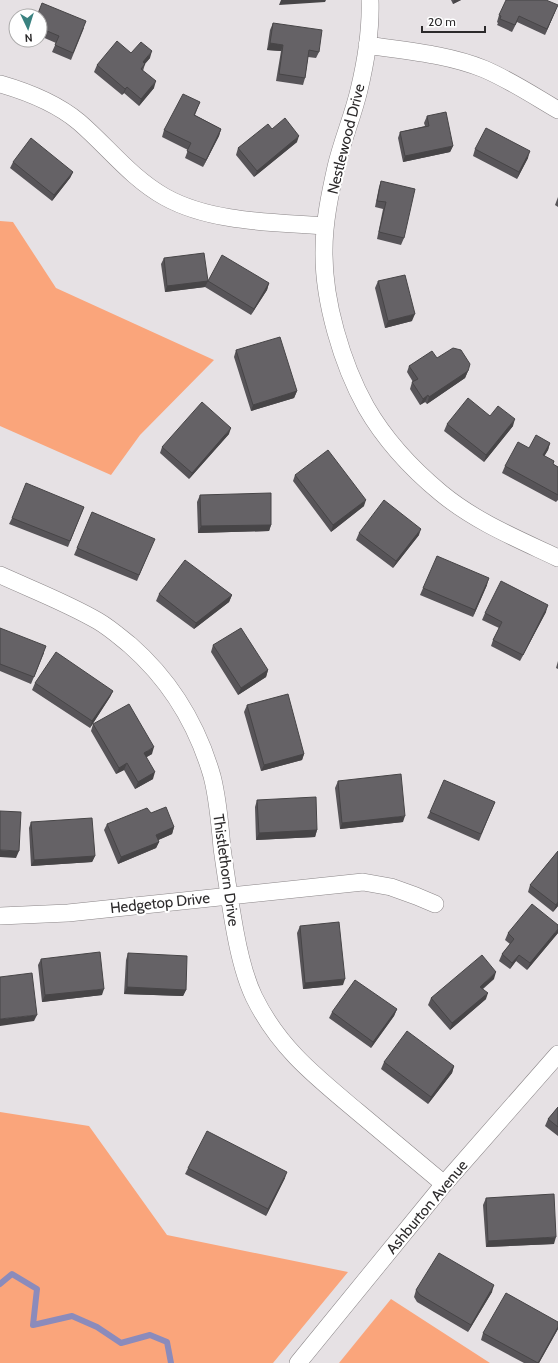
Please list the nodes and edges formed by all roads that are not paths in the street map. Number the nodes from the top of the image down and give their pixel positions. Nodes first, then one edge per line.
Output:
1 (370, 0) edge
2 (367, 45) junction
3 (0, 84) edge
4 (558, 110) edge
5 (325, 226) junction
6 (558, 558) edge
7 (0, 575) edge
8 (228, 896) junction
9 (435, 904) dead end
10 (0, 916) edge
11 (558, 1054) edge
12 (444, 1184) junction
13 (298, 1363) edge

1 - 2 street, Nestlewood Drive
2 - 4 street
2 - 5 street, Nestlewood Drive
3 - 5 street
5 - 6 street, Nestlewood Drive
7 - 8 street, Thistlethorn Drive
8 - 9 street, Hedgetop Drive
8 - 10 street, Hedgetop Drive
8 - 12 street, Thistlethorn Drive
11 - 12 street, Ashburton Avenue
12 - 13 street, Ashburton Avenue

